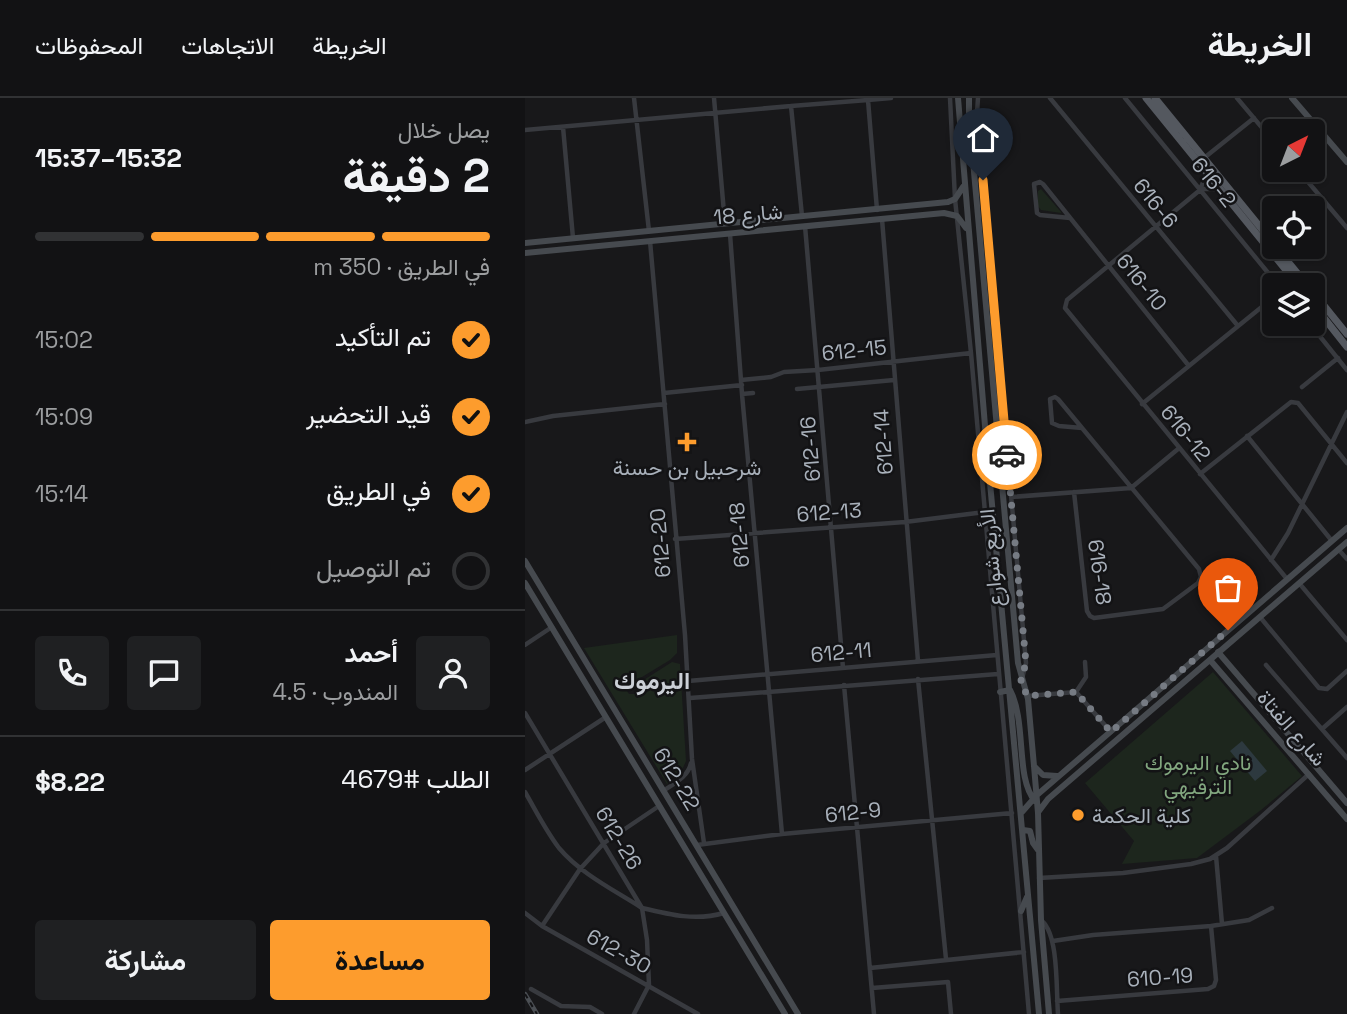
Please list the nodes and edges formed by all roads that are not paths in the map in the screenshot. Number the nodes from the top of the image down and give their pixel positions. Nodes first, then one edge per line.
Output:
1 (634, 98) edge
2 (714, 98) edge
3 (891, 98) edge
4 (950, 98) edge
5 (958, 98) edge
6 (969, 98) edge
7 (978, 98) edge
8 (1050, 98) edge
9 (1125, 98) edge
10 (1146, 98) edge
11 (1156, 98) edge
12 (1237, 98) edge
13 (1292, 98) edge
14 (868, 100) edge
15 (828, 101) edge
16 (791, 106) junction
17 (716, 112) junction
18 (1254, 118) junction
19 (638, 119) junction
20 (563, 127) junction
21 (1262, 128) edge
22 (525, 130) edge
23 (1204, 158) junction
24 (1347, 162) edge
25 (1207, 172) junction
26 (1308, 182) edge
27 (964, 185) junction
28 (1220, 189) junction
29 (1200, 190) junction
30 (955, 199) junction
31 (877, 210) junction
32 (957, 216) junction
33 (802, 217) junction
34 (1070, 218) junction
35 (883, 219) junction
36 (764, 221) junction
37 (725, 224) junction
38 (805, 226) junction
39 (1154, 227) junction
40 (1347, 228) edge
41 (764, 230) junction
42 (968, 230) junction
43 (1262, 230) edge
44 (649, 231) junction
45 (616, 234) junction
46 (730, 234) junction
47 (573, 238) junction
48 (650, 241) junction
49 (529, 242) edge
50 (616, 244) junction
51 (534, 252) junction
52 (525, 253) edge
53 (1286, 259) edge
54 (1108, 265) junction
55 (1268, 273) edge
56 (1287, 273) edge
57 (1297, 273) edge
58 (1262, 307) edge
59 (1325, 307) edge
60 (1325, 319) edge
61 (1238, 326) junction
62 (1347, 334) edge
63 (1320, 336) edge
64 (1347, 347) edge
65 (971, 353) junction
66 (1338, 358) junction
67 (892, 362) junction
68 (1189, 366) junction
69 (818, 370) junction
70 (1347, 370) edge
71 (894, 380) junction
72 (741, 383) junction
73 (820, 387) junction
74 (1302, 387) dead end
75 (797, 389) dead end
76 (664, 393) junction
77 (753, 393) dead end
78 (742, 394) junction
79 (665, 404) junction
80 (1142, 404) junction
81 (1347, 412) edge
82 (525, 422) edge
83 (1082, 428) junction
84 (1247, 436) junction
85 (1332, 444) junction
86 (999, 449) junction
87 (1178, 449) junction
88 (987, 450) junction
89 (1347, 463) edge
90 (1200, 474) junction
91 (1132, 488) junction
92 (1074, 492) junction
93 (1011, 497) junction
94 (1302, 504) junction
95 (985, 512) junction
96 (905, 522) junction
97 (832, 527) junction
98 (1347, 528) edge
99 (754, 533) junction
100 (675, 539) junction
101 (1332, 541) junction
102 (1347, 541) edge
103 (1338, 549) junction
104 (1347, 559) edge
105 (1271, 560) junction
106 (1310, 560) junction
107 (525, 561) edge
108 (1315, 569) junction
109 (1287, 579) junction
110 (525, 583) edge
111 (1299, 583) junction
112 (1260, 617) junction
113 (552, 628) junction
114 (1004, 631) junction
115 (995, 632) junction
116 (1347, 639) edge
117 (525, 645) edge
118 (997, 654) junction
119 (1220, 655) junction
120 (918, 661) junction
121 (1085, 662) dead end
122 (1212, 662) junction
123 (587, 665) junction
124 (1266, 665) dead end
125 (843, 668) junction
126 (578, 670) junction
127 (767, 674) junction
128 (998, 674) junction
129 (1346, 675) edge
130 (918, 679) junction
131 (1021, 680) junction
132 (688, 681) junction
133 (844, 685) junction
134 (1010, 691) junction
135 (769, 692) junction
136 (1000, 692) junction
137 (1076, 692) junction
138 (1027, 696) junction
139 (689, 698) junction
140 (1347, 707) edge
141 (525, 713) edge
142 (606, 717) junction
143 (1322, 729) junction
144 (1285, 730) junction
145 (1111, 732) junction
146 (1276, 736) junction
147 (550, 753) junction
148 (1347, 758) edge
149 (692, 759) junction
150 (1034, 766) junction
151 (525, 769) edge
152 (1309, 774) junction
153 (1059, 776) junction
154 (1036, 784) junction
155 (1027, 785) junction
156 (663, 791) junction
157 (525, 792) edge
158 (1037, 800) junction
159 (1347, 803) edge
160 (659, 805) junction
161 (1011, 813) junction
162 (1022, 813) junction
163 (933, 819) junction
164 (1347, 819) edge
165 (856, 827) junction
166 (1023, 830) junction
167 (782, 834) junction
168 (604, 843) junction
169 (701, 844) junction
170 (1038, 850) junction
171 (1216, 856) junction
172 (580, 869) junction
173 (712, 872) junction
174 (703, 877) junction
175 (1038, 878) junction
176 (1028, 895) junction
177 (642, 908) junction
178 (1272, 908) dead end
179 (1021, 912) junction
180 (525, 913) edge
181 (724, 913) junction
182 (1041, 920) junction
183 (1222, 924) junction
184 (542, 926) junction
185 (1211, 926) junction
186 (1053, 941) junction
187 (1024, 952) junction
188 (946, 959) junction
189 (870, 968) junction
190 (649, 985) junction
191 (872, 988) junction
192 (531, 989) dead end
193 (1057, 1001) junction
194 (590, 1007) junction
195 (582, 1014) edge
196 (602, 1014) edge
197 (634, 1014) edge
198 (698, 1014) edge
199 (785, 1014) edge
200 (798, 1014) edge
201 (874, 1014) edge
202 (951, 1014) edge
203 (1029, 1014) edge
204 (1039, 1014) edge
205 (1049, 1014) edge
206 (1058, 1014) edge

1 - 19 street
2 - 17 street
3 - 14 street
4 - 30 street
5 - 27 street, الأربع شوارع
6 - 86 street, الأربع شوارع
7 - 93 street
8 - 39 street, 616-6
9 - 29 street, 616-2
10 - 25 main road
11 - 23 main road
12 - 18 street
13 - 24 street
14 - 15 street
14 - 31 street
15 - 16 street
16 - 17 street
16 - 33 street
17 - 19 street
17 - 37 street
18 - 21 street
18 - 23 street
19 - 20 street
19 - 44 street
20 - 22 street
20 - 47 street
23 - 43 main road
25 - 28 main road
25 - 29 street
26 - 40 street
27 - 30 street
27 - 42 street, الأربع شوارع
28 - 29 street
28 - 56 main road
29 - 39 street
29 - 55 street, 616-2
30 - 31 street, شارع 18
30 - 32 street
31 - 33 street, شارع 18
32 - 35 street, شارع 18
32 - 42 street
32 - 65 street
33 - 36 street, شارع 18
34 - 34 street, 616-10
34 - 54 street, 616-10
35 - 38 street, شارع 18
35 - 67 street, 612-14
36 - 37 street, شارع 18
36 - 41 street
37 - 44 street, شارع 18
38 - 41 street, شارع 18
38 - 69 street, 612-16
39 - 54 street
39 - 61 street, 616-6
41 - 46 street, شارع 18
42 - 88 street, الأربع شوارع
44 - 45 street, شارع 18
45 - 47 street, شارع 18
45 - 50 street
46 - 48 street, شارع 18
46 - 72 street, 612-18
47 - 49 street, شارع 18
48 - 50 street, شارع 18
48 - 76 street, 612-20
49 - 51 street
50 - 51 street, شارع 18
51 - 52 street, شارع 18
53 - 57 main road
54 - 68 street, 616-10
54 - 80 street, 616-12
58 - 61 street
59 - 62 main road
60 - 64 main road
61 - 68 street
63 - 66 street
65 - 67 street, 612-15
65 - 95 street
66 - 70 street
66 - 74 street
67 - 69 street, 612-15
67 - 71 street, 612-14
68 - 80 street
69 - 72 street, 612-15
69 - 73 street, 612-16
71 - 73 street, 612-15
71 - 96 street, 612-14
72 - 76 street, 612-15
72 - 78 street, 612-18
73 - 75 street, 612-15
73 - 97 street, 612-16
76 - 79 street, 612-20
77 - 78 street
78 - 99 street, 612-18
79 - 82 street
79 - 100 street, 612-20
80 - 87 street, 616-12
81 - 85 street
83 - 83 street
83 - 91 street
84 - 85 street
84 - 90 street
84 - 94 street
85 - 89 street
85 - 94 street
86 - 88 street
86 - 131 street, الأربع شوارع
87 - 90 street, 616-12
87 - 91 street
88 - 114 street, الأربع شوارع
90 - 105 street, 616-12
91 - 92 street
91 - 92 street, 616-18
92 - 93 street
93 - 131 street
94 - 101 street
94 - 105 street
95 - 96 street, 612-13
95 - 115 street
96 - 97 street, 612-13
96 - 120 street, 612-14
97 - 99 street, 612-13
97 - 125 street, 612-16
98 - 101 street
99 - 100 street, 612-13
99 - 127 street, 612-18
100 - 132 street, 612-20
101 - 106 street
102 - 103 street
103 - 104 street
103 - 108 street
105 - 109 street, 616-12
106 - 108 street
106 - 109 street
107 - 123 street, 612-22
108 - 111 street
109 - 145 street
110 - 113 street, 612-22
111 - 112 street
111 - 116 street
112 - 119 street
112 - 129 street
113 - 117 street
113 - 126 street, 612-22
114 - 115 street
114 - 134 street, الأربع شوارع
115 - 118 street
118 - 120 street, 612-11
118 - 128 street
119 - 122 street
119 - 144 street, شارع الفتاة
120 - 125 street, 612-11
121 - 137 street
122 - 146 street, شارع الفتاة
122 - 158 street
123 - 126 street
123 - 156 street, 612-22
124 - 143 street
125 - 127 street, 612-11
126 - 142 street, 612-22
127 - 132 street, 612-11
127 - 135 street, 612-18
128 - 130 street, 612-11
128 - 136 street
130 - 133 street, 612-11
130 - 163 street
131 - 138 street, الأربع شوارع
132 - 139 street, 612-20
133 - 135 street, 612-11
133 - 165 street
134 - 136 street
134 - 155 street
134 - 162 street, الأربع شوارع
135 - 139 street, 612-11
135 - 167 street, 612-18
136 - 161 street
137 - 138 street
137 - 145 street
138 - 150 street, الأربع شوارع
139 - 149 street, 612-20
140 - 143 street
141 - 147 street, 612-26
142 - 147 street
142 - 160 street, 612-22
143 - 148 street
144 - 146 street
144 - 159 street, شارع الفتاة
145 - 153 street
146 - 152 street, شارع الفتاة
147 - 151 street
147 - 168 street, 612-26
149 - 156 street
149 - 169 street, 612-20
150 - 153 street
150 - 154 street, الأربع شوارع
152 - 164 street, شارع الفتاة
152 - 171 street
153 - 158 street
154 - 155 street
154 - 158 street, الأربع شوارع
155 - 158 street
156 - 169 street, 612-22
157 - 172 street
158 - 162 street
158 - 170 street, الأربع شوارع
160 - 168 street
160 - 174 street, 612-22
161 - 163 street, 612-9
161 - 179 street
162 - 166 street, الأربع شوارع
163 - 165 street, 612-9
163 - 188 street
165 - 167 street, 612-9
165 - 189 street
166 - 170 street
166 - 176 street, الأربع شوارع
167 - 169 street, 612-9
168 - 172 street
168 - 177 street, 612-26
169 - 173 street, 612-22
170 - 175 street, الأربع شوارع
171 - 175 street
171 - 183 street
172 - 177 street
172 - 184 street
173 - 174 street
173 - 200 street, 612-22
174 - 181 street, 612-22
175 - 182 street, الأربع شوارع
176 - 179 street
176 - 204 street, الأربع شوارع
177 - 181 street
177 - 190 street
178 - 183 street
179 - 187 street
180 - 184 street, 612-30
181 - 199 street, 612-22
182 - 186 street
182 - 205 street, الأربع شوارع
183 - 185 street
184 - 190 street, 612-30
185 - 186 street
185 - 193 street, 610-19
186 - 193 street
187 - 188 street
187 - 203 street
188 - 189 street
189 - 191 street
190 - 197 street
190 - 198 street, 612-30
191 - 201 street
191 - 202 street
192 - 194 street
193 - 206 street
194 - 195 street
194 - 196 street

